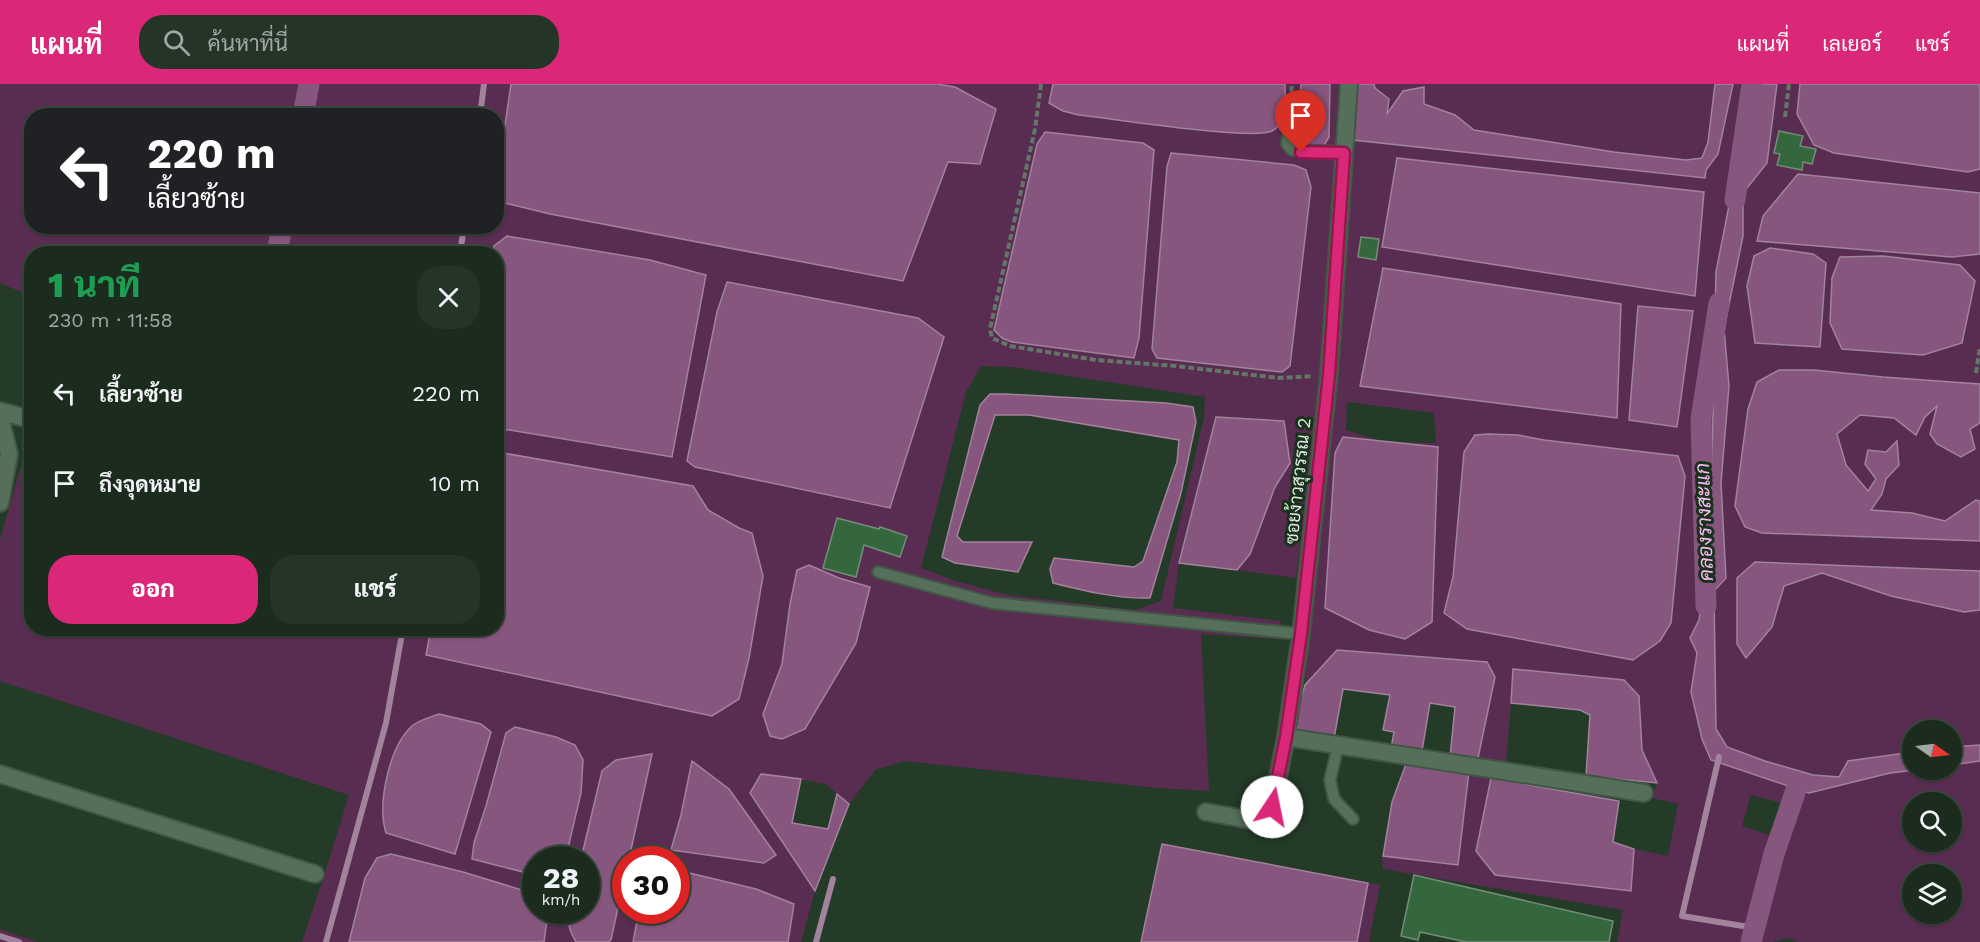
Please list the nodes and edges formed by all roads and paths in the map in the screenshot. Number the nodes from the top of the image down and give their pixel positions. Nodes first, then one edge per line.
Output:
1 (1041, 84) edge
2 (1292, 84) edge
3 (1349, 84) edge
4 (1789, 84) edge
5 (1785, 117) dead end
6 (1289, 123) joint
7 (1344, 153) junction
8 (1980, 347) edge
9 (1976, 373) dead end
10 (1329, 375) junction
11 (0, 411) edge
12 (0, 418) edge
13 (24, 418) edge
14 (0, 504) edge
15 (878, 572) dead end
16 (1301, 634) junction
17 (1286, 737) junction
18 (1338, 746) junction
19 (0, 774) edge
20 (1644, 793) dead end
21 (1206, 812) dead end
22 (1353, 819) dead end
23 (315, 874) dead end

1 - 10 path
2 - 6 path
3 - 7 street, ซอยง้าวสุวรรณ 2
4 - 5 path
6 - 7 lane
7 - 10 street, ซอยง้าวสุวรรณ 2
8 - 9 path
10 - 16 street, ซอยง้าวสุวรรณ 2
11 - 13 street
12 - 14 street
15 - 16 lane
16 - 17 street, ซอยง้าวสุวรรณ 2
17 - 18 street
17 - 21 street, ซอยง้าวสุวรรณ 2
18 - 20 street
18 - 22 lane
19 - 23 street

